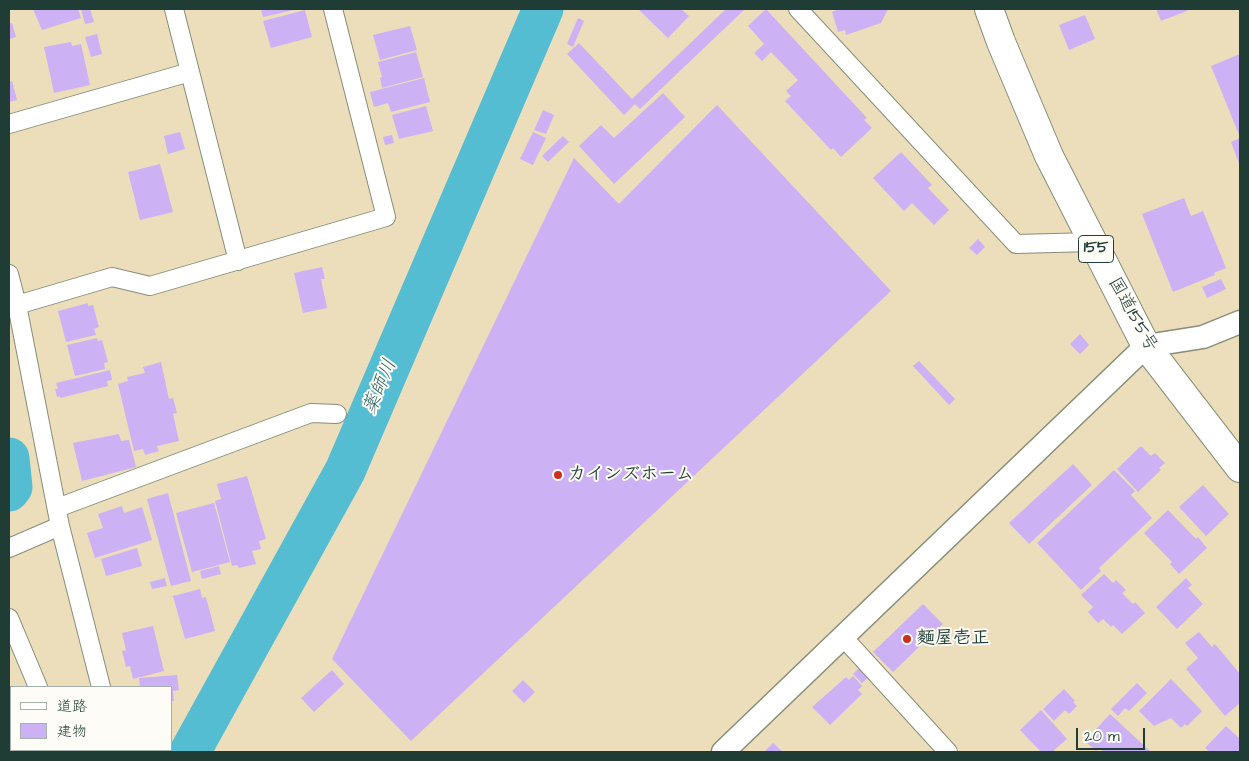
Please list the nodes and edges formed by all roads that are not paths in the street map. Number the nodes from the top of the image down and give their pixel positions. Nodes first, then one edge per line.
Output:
1 (174, 9) edge
2 (333, 9) edge
3 (798, 9) edge
4 (989, 9) edge
5 (190, 72) junction
6 (9, 124) edge
7 (1093, 242) junction
8 (238, 261) junction
9 (9, 274) edge
10 (17, 305) junction
11 (1240, 322) edge
12 (1146, 346) junction
13 (337, 414) dead end
14 (1240, 468) edge
15 (57, 508) junction
16 (60, 526) junction
17 (9, 548) edge
18 (9, 618) edge
19 (842, 638) junction
20 (38, 686) edge
21 (101, 686) edge
22 (723, 752) edge
23 (948, 752) edge

1 - 5 street
2 - 8 street
3 - 7 street
4 - 7 highway, 国道155号 / 155
5 - 6 street
5 - 8 street
7 - 12 highway, 国道155号 / 155
8 - 10 street
9 - 10 street
10 - 15 street
11 - 12 street
12 - 14 highway, 国道155号 / 155
12 - 19 street
13 - 15 street
15 - 16 street
16 - 17 street
16 - 21 street
18 - 20 street
19 - 22 street
19 - 23 street

